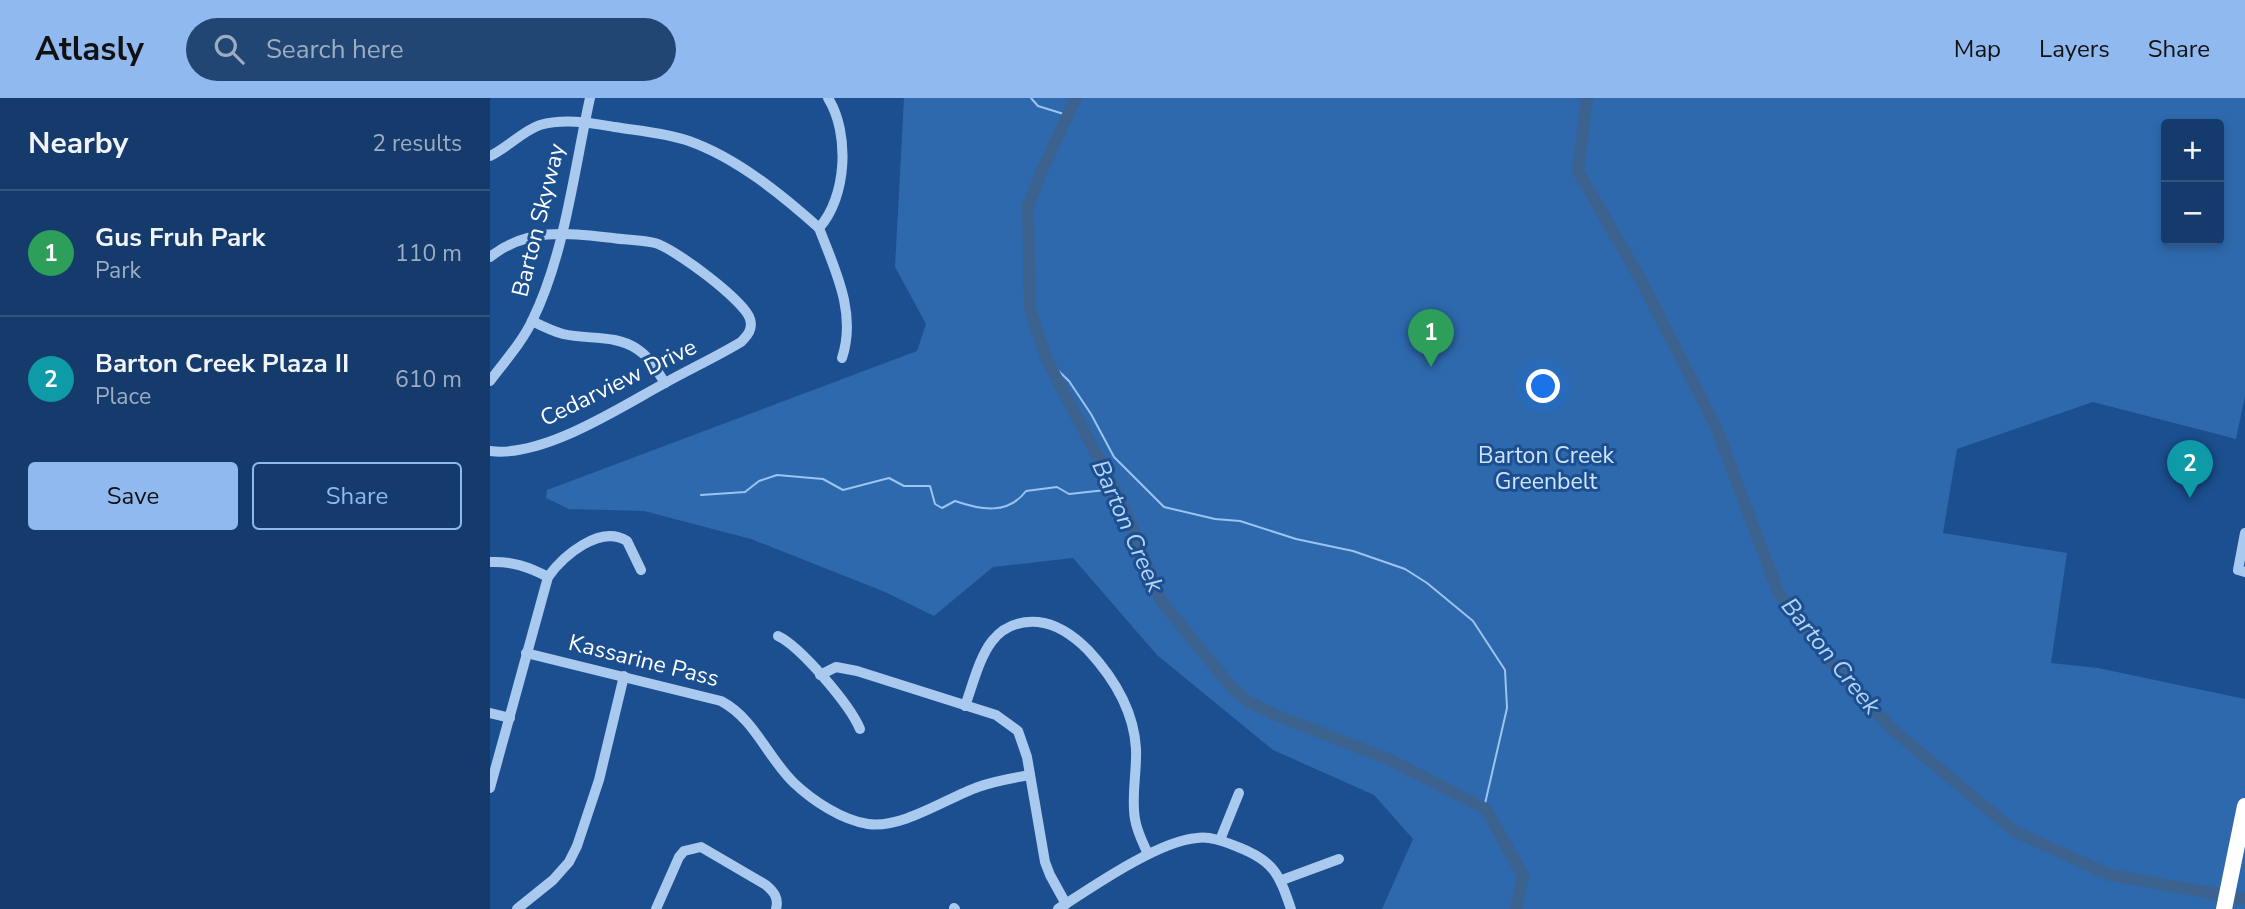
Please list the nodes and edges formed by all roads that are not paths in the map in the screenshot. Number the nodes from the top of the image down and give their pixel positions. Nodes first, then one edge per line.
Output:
1 (590, 98) edge
2 (828, 98) edge
3 (584, 122) junction
4 (490, 156) edge
5 (819, 228) junction
6 (561, 232) junction
7 (490, 257) edge
8 (532, 321) junction
9 (842, 358) dead end
10 (490, 381) edge
11 (665, 383) junction
12 (490, 451) edge
13 (2245, 533) edge
14 (490, 562) edge
15 (2242, 565) edge
16 (641, 570) dead end
17 (548, 577) junction
18 (778, 635) dead end
19 (526, 653) junction
20 (820, 675) junction
21 (625, 676) junction
22 (965, 706) junction
23 (490, 713) edge
24 (510, 718) junction
25 (860, 729) dead end
26 (1030, 775) junction
27 (490, 788) edge
28 (1239, 793) dead end
29 (2245, 806) edge
30 (1220, 840) junction
31 (1148, 854) junction
32 (1339, 859) dead end
33 (1282, 880) junction
34 (1062, 907) edge
35 (517, 909) edge
36 (656, 909) edge
37 (776, 909) edge
38 (1292, 909) edge
39 (2224, 909) edge

1 - 3 street, Barton Skyway
2 - 5 street
3 - 4 street
3 - 5 street
3 - 6 street, Barton Skyway
5 - 9 street
6 - 7 street
6 - 8 street, Barton Skyway
6 - 11 street, Cedarview Drive
8 - 10 street, Barton Skyway
8 - 11 street
11 - 12 street, Cedarview Drive
13 - 15 street
14 - 17 street
16 - 17 street
17 - 19 street
18 - 20 street
19 - 21 street, Kassarine Pass
19 - 24 street
20 - 22 street
20 - 25 street
21 - 26 street, Kassarine Pass
21 - 35 street
22 - 26 street
22 - 31 street
23 - 24 street
24 - 27 street
26 - 34 street
28 - 30 street
29 - 39 highway
30 - 31 street
30 - 33 street
31 - 34 street
32 - 33 street
33 - 38 street
36 - 37 street

